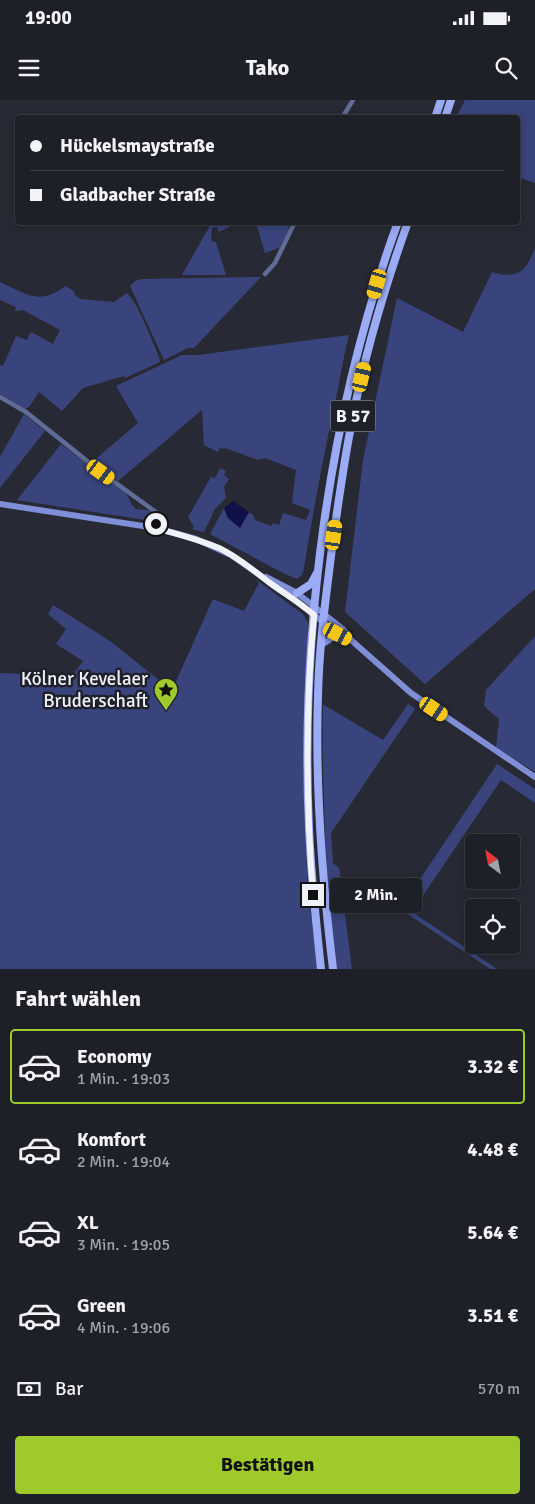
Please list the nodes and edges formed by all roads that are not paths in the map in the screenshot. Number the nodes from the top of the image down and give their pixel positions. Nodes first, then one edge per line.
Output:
1 (353, 100) edge
2 (453, 100) edge
3 (440, 102) edge
4 (344, 115) edge
5 (436, 115) edge
6 (446, 115) edge
7 (294, 225) edge
8 (397, 225) edge
9 (407, 225) edge
10 (265, 274) dead end
11 (0, 397) edge
12 (0, 504) edge
13 (156, 528) junction
14 (318, 571) junction
15 (263, 576) junction
16 (296, 593) junction
17 (314, 611) junction
18 (324, 619) junction
19 (338, 634) junction
20 (350, 640) junction
21 (320, 646) junction
22 (535, 777) edge
23 (321, 969) edge
24 (332, 969) edge

1 - 4 street
2 - 6 main road
3 - 5 main road
7 - 10 street
8 - 14 main road, B 57
9 - 18 main road, B 57
11 - 13 street
12 - 13 main road
13 - 15 main road
14 - 16 main road
14 - 17 main road, B 57
15 - 16 main road
15 - 17 main road
16 - 17 main road
17 - 18 main road
17 - 23 main road, B 57
18 - 19 main road
18 - 20 main road
18 - 21 main road, B 57
19 - 20 main road
19 - 21 main road
20 - 22 main road
21 - 24 main road, B 57

